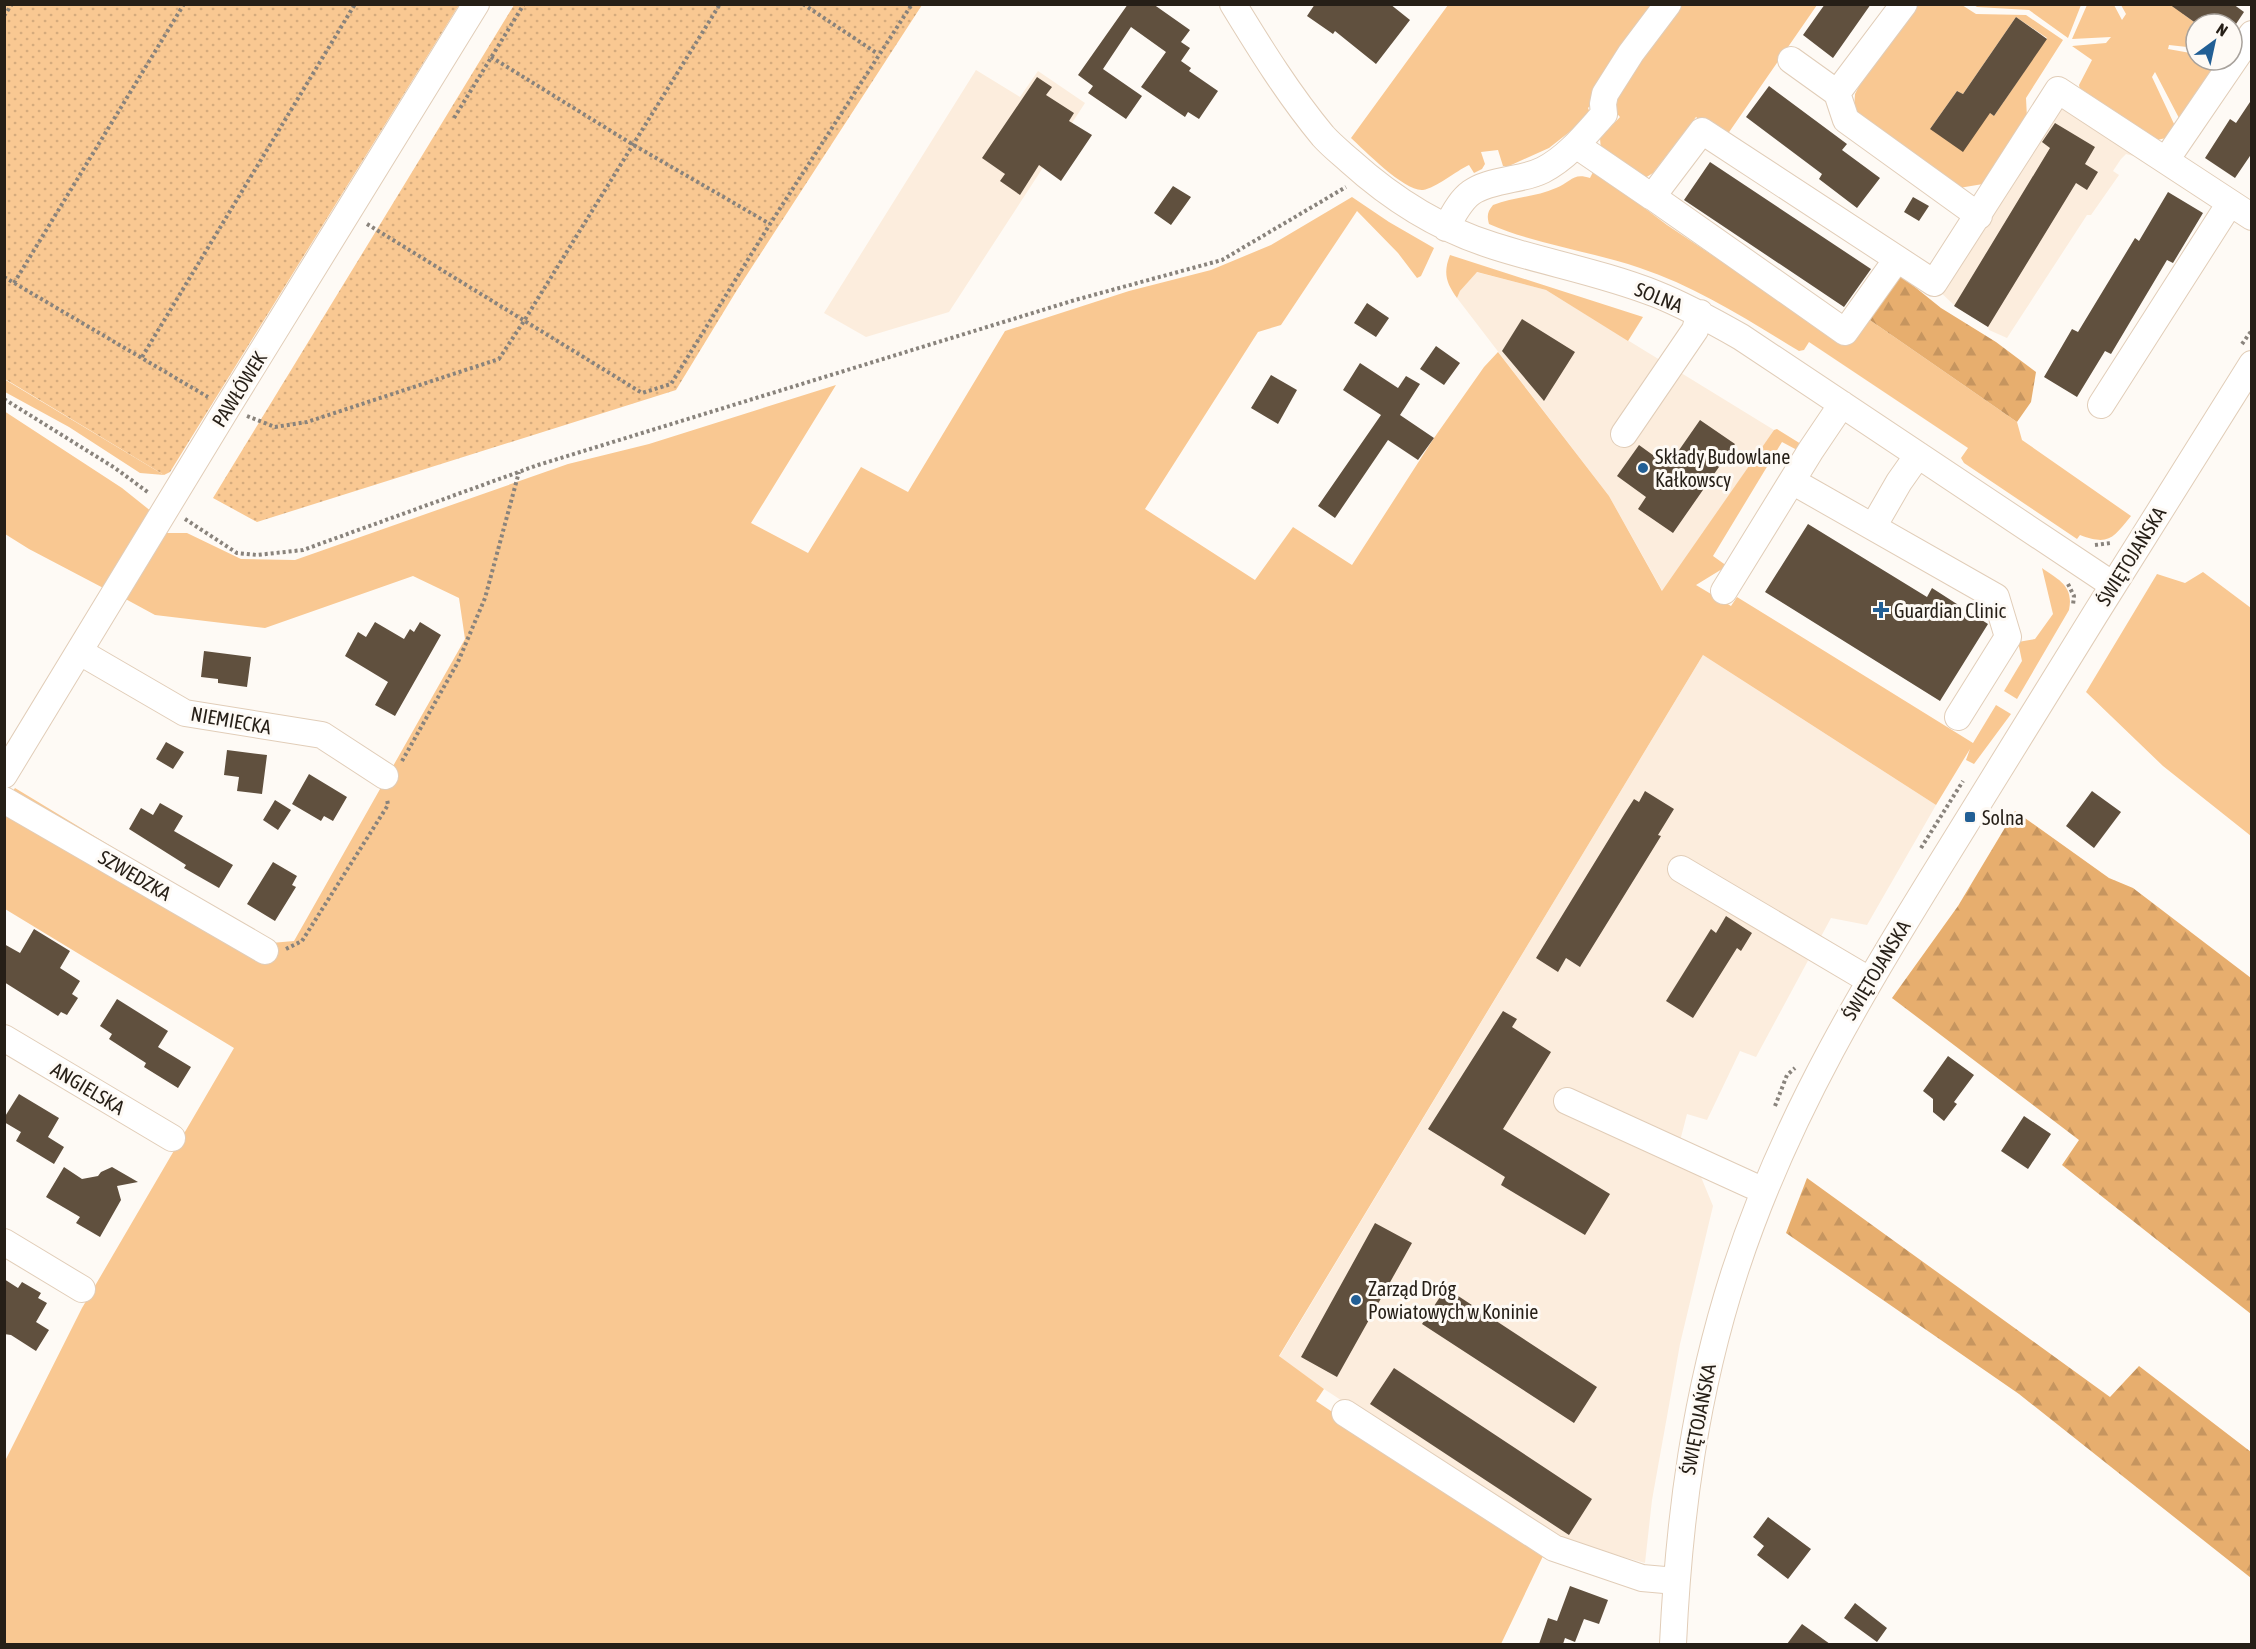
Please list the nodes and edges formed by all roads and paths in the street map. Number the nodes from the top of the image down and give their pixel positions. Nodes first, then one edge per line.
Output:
1 (12, 4) edge
2 (184, 4) edge
3 (355, 4) edge
4 (476, 4) edge
5 (524, 4) edge
6 (720, 4) edge
7 (803, 4) edge
8 (912, 4) edge
9 (1233, 4) edge
10 (1668, 4) edge
11 (1904, 4) edge
12 (4, 16) edge
13 (2252, 34) edge
14 (878, 54) junction
15 (491, 57) junction
16 (1791, 60) dead end
17 (1837, 93) junction
18 (454, 118) dead end
19 (632, 144) junction
20 (1576, 145) junction
21 (2166, 160) junction
22 (1365, 175) junction
23 (1650, 195) junction
24 (2244, 207) edge
25 (348, 213) junction
26 (1979, 216) junction
27 (770, 224) junction
28 (1446, 228) junction
29 (1897, 259) junction
30 (14, 283) dead end
31 (1700, 313) junction
32 (524, 321) junction
33 (142, 357) dead end
34 (2252, 364) edge
35 (4, 399) edge
36 (1842, 404) junction
37 (2101, 405) dead end
38 (1624, 434) dead end
39 (1918, 455) junction
40 (519, 472) junction
41 (1792, 481) junction
42 (168, 507) junction
43 (1873, 527) junction
44 (2113, 585) junction
45 (1724, 591) dead end
46 (80, 652) junction
47 (1958, 717) dead end
48 (4, 776) edge
49 (385, 776) junction
50 (4, 800) edge
51 (1681, 869) dead end
52 (265, 951) joint
53 (1869, 980) junction
54 (4, 1038) edge
55 (1568, 1101) dead end
56 (172, 1138) dead end
57 (1764, 1191) junction
58 (4, 1242) edge
59 (82, 1289) dead end
60 (1345, 1413) dead end
61 (1676, 1581) junction
62 (1673, 1644) edge

1 - 12 path
2 - 30 path
3 - 33 path
4 - 25 street, PAWŁÓWEK
5 - 15 path
6 - 19 path
7 - 14 path
8 - 14 path
9 - 22 street, SOLNA
10 - 20 street
11 - 17 street
13 - 21 street
14 - 27 path
15 - 18 path
15 - 19 path
16 - 17 street
17 - 26 street
19 - 27 path
19 - 32 path
20 - 23 street
20 - 28 street
21 - 24 street
21 - 26 street
22 - 28 street, SOLNA
22 - 40 path
23 - 29 street
23 - 29 street
24 - 37 street
25 - 32 path
25 - 42 street, PAWŁÓWEK
26 - 29 street
27 - 32 path
28 - 31 street, SOLNA
31 - 36 street, SOLNA
31 - 38 street
34 - 44 street, ŚWIĘTOJAŃSKA
35 - 42 path
36 - 39 street, SOLNA
36 - 41 street
39 - 43 street
39 - 44 street, SOLNA
40 - 42 path
40 - 49 path
41 - 43 street
41 - 45 street
42 - 46 street, PAWŁÓWEK
43 - 47 street
44 - 53 street, ŚWIĘTOJAŃSKA
46 - 48 street, PAWŁÓWEK
46 - 49 street, NIEMIECKA
49 - 52 path
50 - 52 street, SZWEDZKA
51 - 53 street
53 - 57 street, ŚWIĘTOJAŃSKA
54 - 56 street, ANGIELSKA
55 - 57 street
57 - 61 street, ŚWIĘTOJAŃSKA
58 - 59 street
60 - 61 street
61 - 62 street, ŚWIĘTOJAŃSKA

